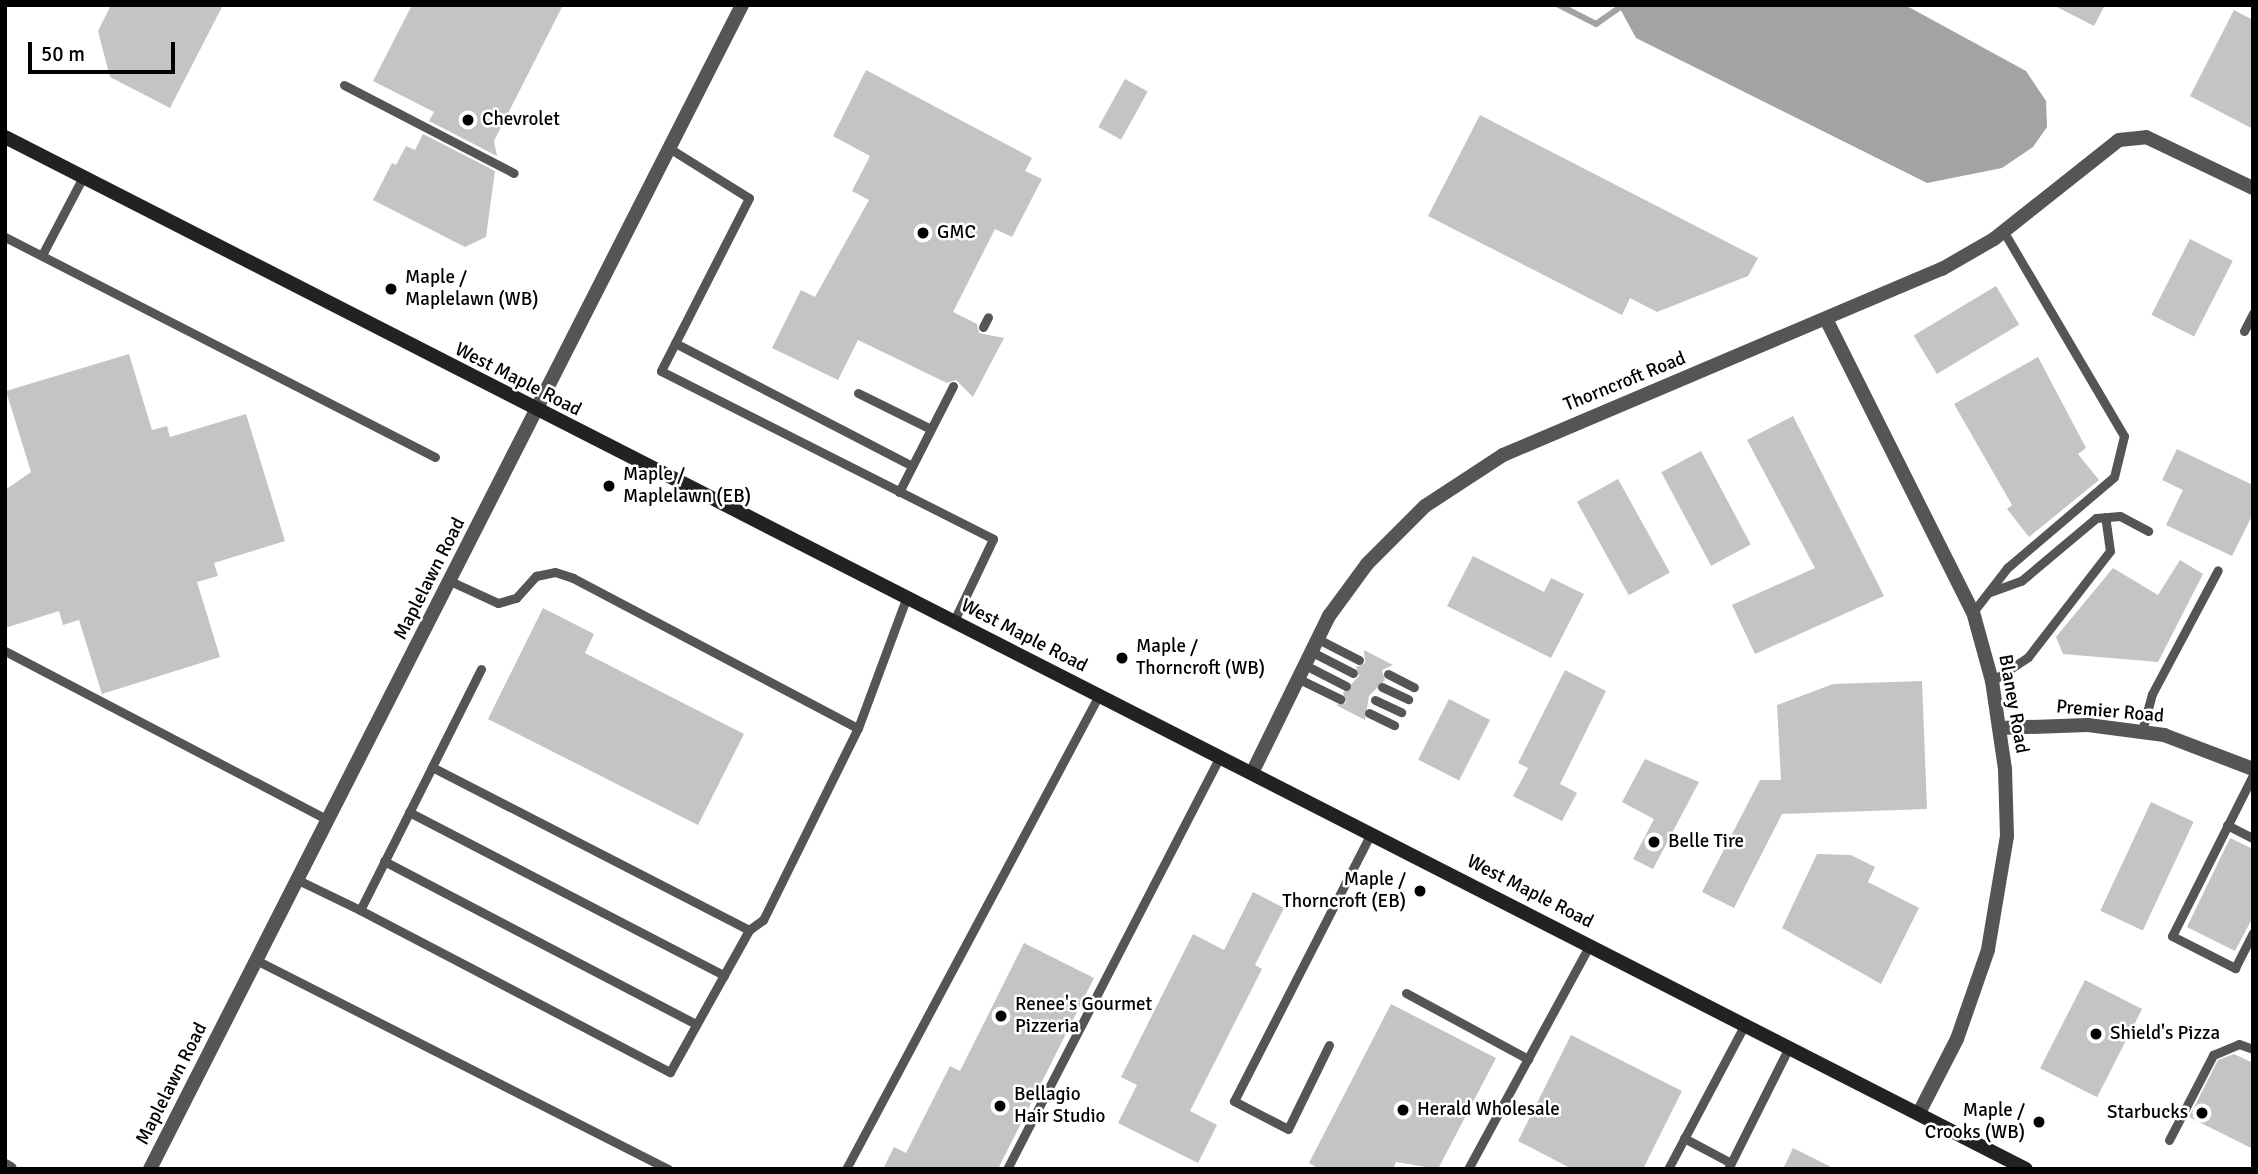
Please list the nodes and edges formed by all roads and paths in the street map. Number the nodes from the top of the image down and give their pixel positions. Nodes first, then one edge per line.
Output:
1 (742, 5) edge
2 (344, 85) dead end
3 (5, 138) edge
4 (669, 148) junction
5 (514, 173) dead end
6 (83, 177) junction
7 (2253, 188) edge
8 (2004, 232) junction
9 (5, 237) edge
10 (42, 255) junction
11 (2253, 313) edge
12 (988, 317) dead end
13 (1827, 321) junction
14 (982, 327) dead end
15 (2244, 331) dead end
16 (675, 343) junction
17 (953, 386) dead end
18 (858, 393) dead end
19 (537, 411) junction
20 (931, 429) junction
21 (435, 457) dead end
22 (912, 466) junction
23 (899, 492) junction
24 (2105, 517) junction
25 (2148, 531) dead end
26 (2218, 569) dead end
27 (450, 581) junction
28 (1988, 592) junction
29 (906, 599) junction
30 (1973, 612) junction
31 (953, 623) junction
32 (5, 651) edge
33 (1308, 659) junction
34 (1359, 660) dead end
35 (481, 669) dead end
36 (1353, 673) dead end
37 (1388, 674) dead end
38 (1992, 681) junction
39 (1346, 685) dead end
40 (1382, 687) dead end
41 (1414, 687) dead end
42 (1098, 695) junction
43 (1340, 699) dead end
44 (1408, 699) dead end
45 (1375, 700) dead end
46 (1401, 712) dead end
47 (1369, 713) dead end
48 (1394, 725) dead end
49 (858, 728) junction
50 (2000, 728) junction
51 (2142, 731) junction
52 (1220, 756) junction
53 (432, 767) junction
54 (2253, 769) edge
55 (1252, 773) junction
56 (2253, 775) edge
57 (410, 812) junction
58 (327, 820) junction
59 (2227, 825) junction
60 (1371, 834) junction
61 (2253, 838) edge
62 (384, 861) junction
63 (298, 880) junction
64 (360, 910) junction
65 (749, 930) junction
66 (2253, 933) edge
67 (1590, 944) junction
68 (257, 960) junction
69 (724, 975) junction
70 (1406, 993) dead end
71 (696, 1024) junction
72 (1745, 1024) junction
73 (1329, 1045) dead end
74 (1789, 1047) junction
75 (2253, 1049) edge
76 (1528, 1059) junction
77 (1920, 1113) junction
78 (1684, 1138) junction
79 (2169, 1140) dead end
80 (1730, 1166) edge
81 (150, 1169) edge
82 (668, 1169) edge
83 (846, 1169) edge
84 (1007, 1169) edge
85 (1468, 1169) edge
86 (1668, 1169) edge
87 (2026, 1169) edge

1 - 4 street, Maplelawn Road
2 - 5 lane
3 - 6 main road, West Maple Road
4 - 16 lane
4 - 19 street, Maplelawn Road
6 - 10 lane
6 - 19 main road, West Maple Road
7 - 8 street, Thorncroft Road
8 - 13 street, Thorncroft Road
8 - 28 lane
9 - 10 lane
10 - 21 lane
11 - 15 lane
12 - 14 lane
13 - 30 street, Blaney Road
13 - 33 street, Thorncroft Road
16 - 22 lane
16 - 23 lane
17 - 20 lane
18 - 20 lane
19 - 27 street, Maplelawn Road
19 - 29 main road, West Maple Road
20 - 22 lane
22 - 23 lane
23 - 31 lane
24 - 25 lane
24 - 28 lane
24 - 38 lane
26 - 51 lane
27 - 49 lane
27 - 58 street, Maplelawn Road
28 - 30 lane
29 - 31 main road, West Maple Road
29 - 49 lane
30 - 38 street, Blaney Road
31 - 42 main road, West Maple Road
32 - 58 lane
33 - 34 lane
33 - 36 lane
33 - 39 lane
33 - 43 lane
33 - 55 street, Thorncroft Road
35 - 53 lane
37 - 41 lane
38 - 50 street, Blaney Road
40 - 44 lane
42 - 52 main road, West Maple Road
42 - 83 lane
45 - 46 lane
47 - 48 lane
49 - 65 lane
50 - 51 street, Premier Road
50 - 77 street, Blaney Road
51 - 54 street, Premier Road
52 - 55 main road, West Maple Road
52 - 84 lane
53 - 57 lane
53 - 65 lane
55 - 60 main road, West Maple Road
56 - 59 lane
57 - 62 lane
57 - 69 lane
58 - 63 street, Maplelawn Road
59 - 61 lane
59 - 66 lane
60 - 67 main road, West Maple Road
60 - 73 lane
62 - 64 lane
62 - 71 lane
63 - 64 lane
63 - 68 street, Maplelawn Road
64 - 71 lane
65 - 69 lane
67 - 72 main road, West Maple Road
67 - 76 lane
68 - 81 street, Maplelawn Road
68 - 82 lane
69 - 71 lane
70 - 76 lane
72 - 74 main road, West Maple Road
72 - 78 lane
74 - 77 main road, West Maple Road
74 - 80 lane
75 - 79 lane
76 - 85 lane
77 - 87 main road, West Maple Road
78 - 80 lane
78 - 86 lane

